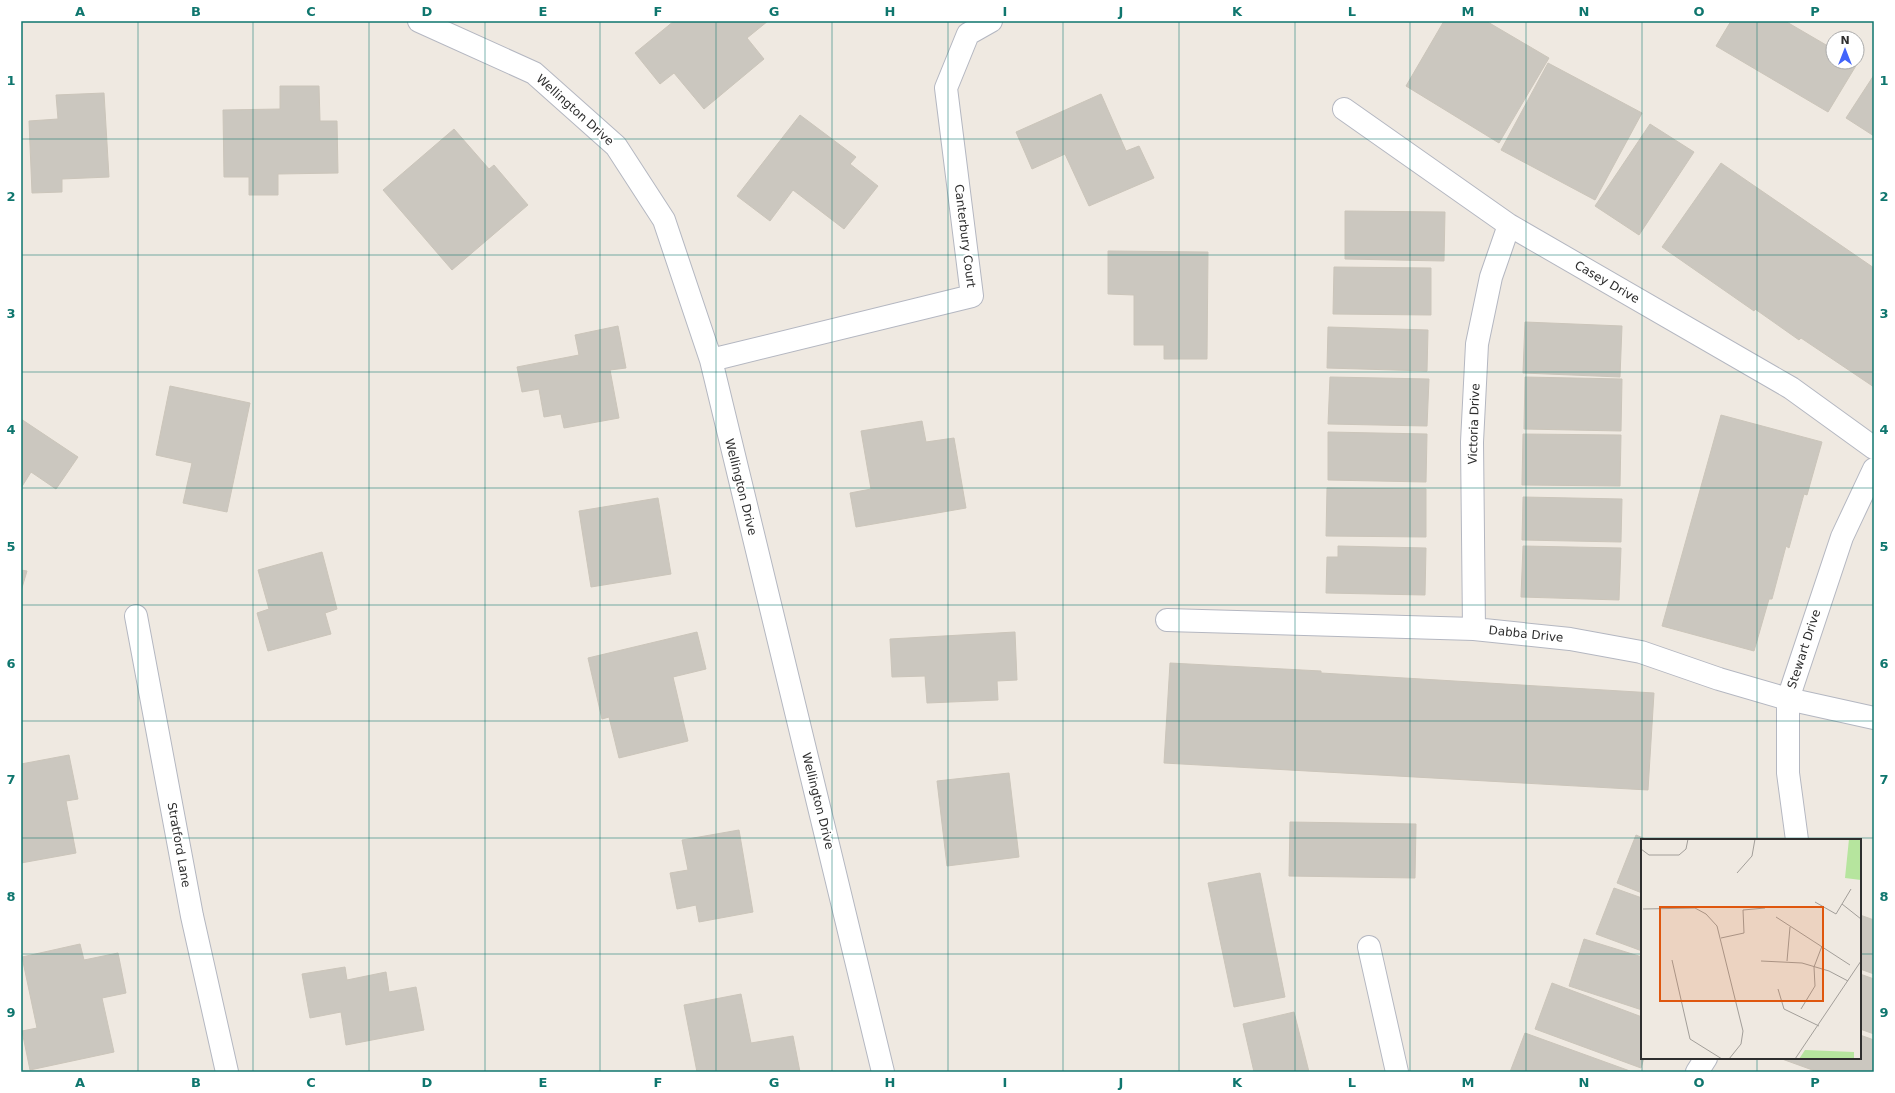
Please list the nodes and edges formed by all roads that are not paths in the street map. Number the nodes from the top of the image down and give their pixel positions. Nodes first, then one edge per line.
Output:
1 (419, 21) edge
2 (991, 21) edge
3 (1344, 109) dead end
4 (1509, 225) junction
5 (711, 360) junction
6 (1874, 448) edge
7 (1874, 469) edge
8 (136, 616) dead end
9 (1167, 620) dead end
10 (1474, 628) junction
11 (1788, 699) junction
12 (1874, 718) edge
13 (1797, 839) edge
14 (1369, 947) dead end
15 (1705, 1059) edge
16 (227, 1072) edge
17 (883, 1072) edge
18 (1397, 1072) edge
19 (1698, 1072) edge

1 - 5 street, Wellington Drive
2 - 5 street, Canterbury Court
3 - 4 street, Casey Drive
4 - 6 street, Casey Drive
4 - 10 street, Victoria Drive
5 - 17 street, Wellington Drive
7 - 11 street, Stewart Drive
8 - 16 street, Stratford Lane
9 - 10 street, Dabba Drive
10 - 11 street, Dabba Drive
11 - 12 street, Dabba Drive
11 - 13 street, Stewart Drive
14 - 18 street
15 - 19 street

